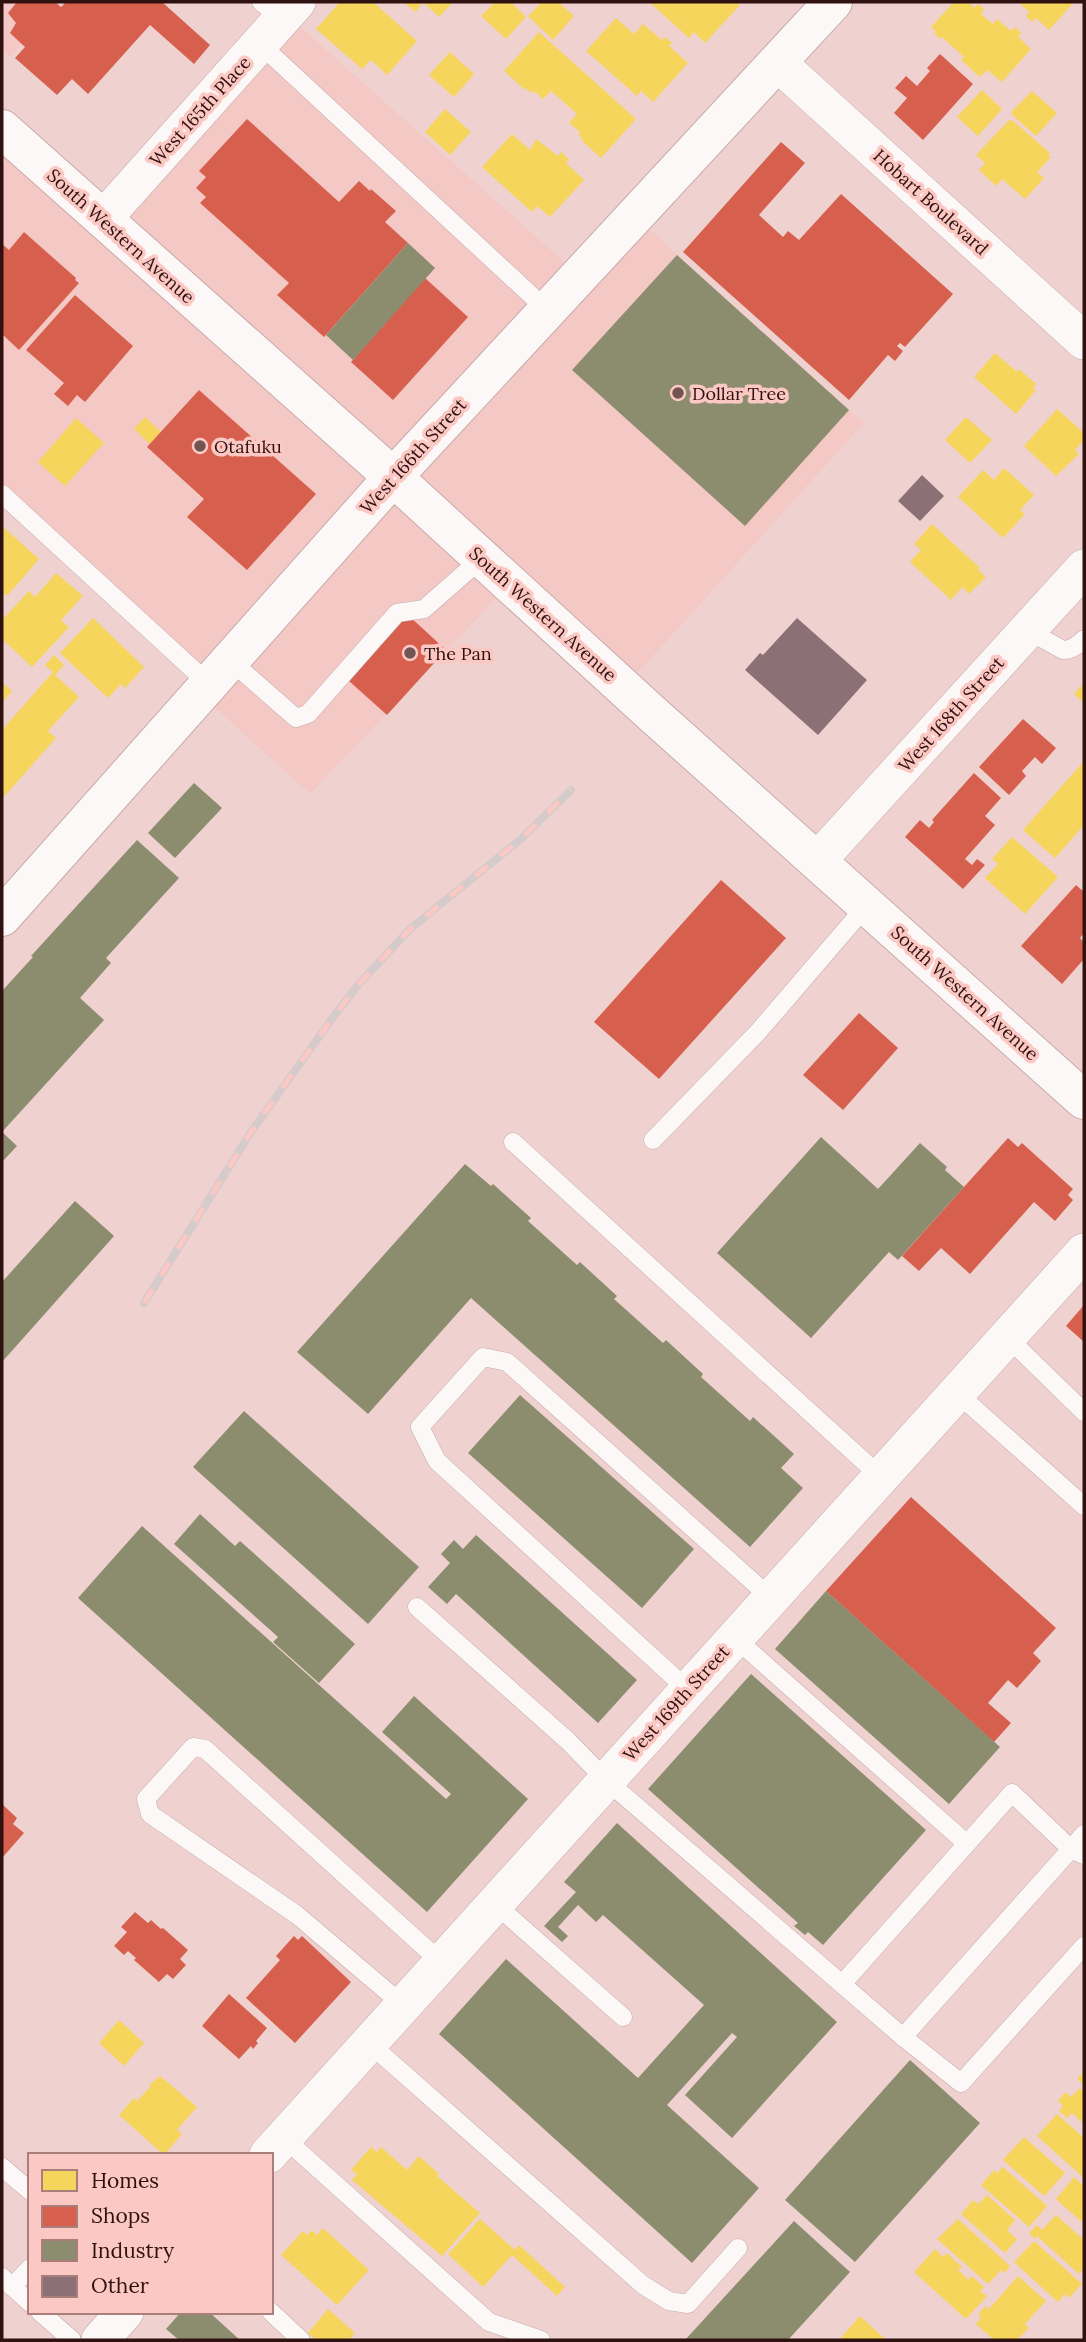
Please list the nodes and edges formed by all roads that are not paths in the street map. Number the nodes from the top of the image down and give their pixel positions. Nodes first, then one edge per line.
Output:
1 (833, 2) edge
2 (275, 17) edge
3 (778, 63) junction
4 (2, 129) edge
5 (103, 219) junction
6 (548, 310) junction
7 (1084, 341) edge
8 (393, 477) junction
9 (2, 494) edge
10 (482, 558) junction
11 (1082, 576) edge
12 (1027, 630) junction
13 (1084, 639) edge
14 (220, 673) junction
15 (818, 860) junction
16 (867, 905) junction
17 (3, 913) edge
18 (1084, 1100) edge
19 (653, 1140) dead end
20 (513, 1142) dead end
21 (1084, 1252) edge
22 (1007, 1337) junction
23 (957, 1393) junction
24 (1084, 1412) edge
25 (881, 1477) junction
26 (1084, 1506) edge
27 (771, 1598) junction
28 (417, 1607) dead end
29 (735, 1638) junction
30 (688, 1690) junction
31 (607, 1780) junction
32 (1084, 1834) edge
33 (966, 1843) junction
34 (1078, 1852) edge
35 (495, 1904) junction
36 (1084, 1946) edge
37 (442, 1963) junction
38 (843, 1983) junction
39 (403, 2005) junction
40 (622, 2017) dead end
41 (903, 2037) junction
42 (369, 2043) junction
43 (276, 2146) edge
44 (2, 2167) edge
45 (28, 2189) edge
46 (738, 2248) dead end
47 (28, 2269) edge
48 (7, 2282) edge
49 (28, 2301) edge
50 (42, 2314) edge
51 (123, 2314) edge
52 (273, 2314) edge
53 (72, 2340) edge
54 (100, 2340) edge
55 (302, 2340) edge
56 (541, 2340) edge

1 - 3 main road, West 166th Street
2 - 5 street, West 165th Place
2 - 6 lane
3 - 6 main road, West 166th Street
3 - 7 street, Hobart Boulevard
4 - 5 main road, South Western Avenue
5 - 8 main road, South Western Avenue
6 - 8 main road, West 166th Street
8 - 10 main road, South Western Avenue
8 - 14 main road, West 166th Street
9 - 14 lane
10 - 14 lane
10 - 15 main road, South Western Avenue
11 - 12 street, West 168th Street
12 - 13 lane
12 - 15 street, West 168th Street
14 - 17 main road, West 166th Street
15 - 16 main road, South Western Avenue
16 - 18 main road, South Western Avenue
16 - 19 lane
20 - 25 lane
21 - 22 street, West 169th Street
22 - 23 street, West 169th Street
22 - 24 lane
23 - 25 street, West 169th Street
23 - 26 lane
25 - 27 street, West 169th Street
27 - 29 street, West 169th Street
27 - 30 lane
28 - 31 lane
29 - 30 street, West 169th Street
29 - 33 lane
30 - 31 street, West 169th Street
31 - 35 street, West 169th Street
31 - 38 lane
32 - 34 lane
33 - 34 lane
33 - 38 lane
34 - 41 lane
35 - 37 street, West 169th Street
35 - 40 lane
36 - 41 lane
37 - 39 street, West 169th Street
37 - 39 lane
38 - 41 lane
39 - 42 street, West 169th Street
42 - 43 street, West 169th Street
42 - 46 lane
43 - 56 lane
44 - 45 lane
47 - 48 lane
48 - 49 lane
50 - 53 lane
51 - 54 street
52 - 55 lane

